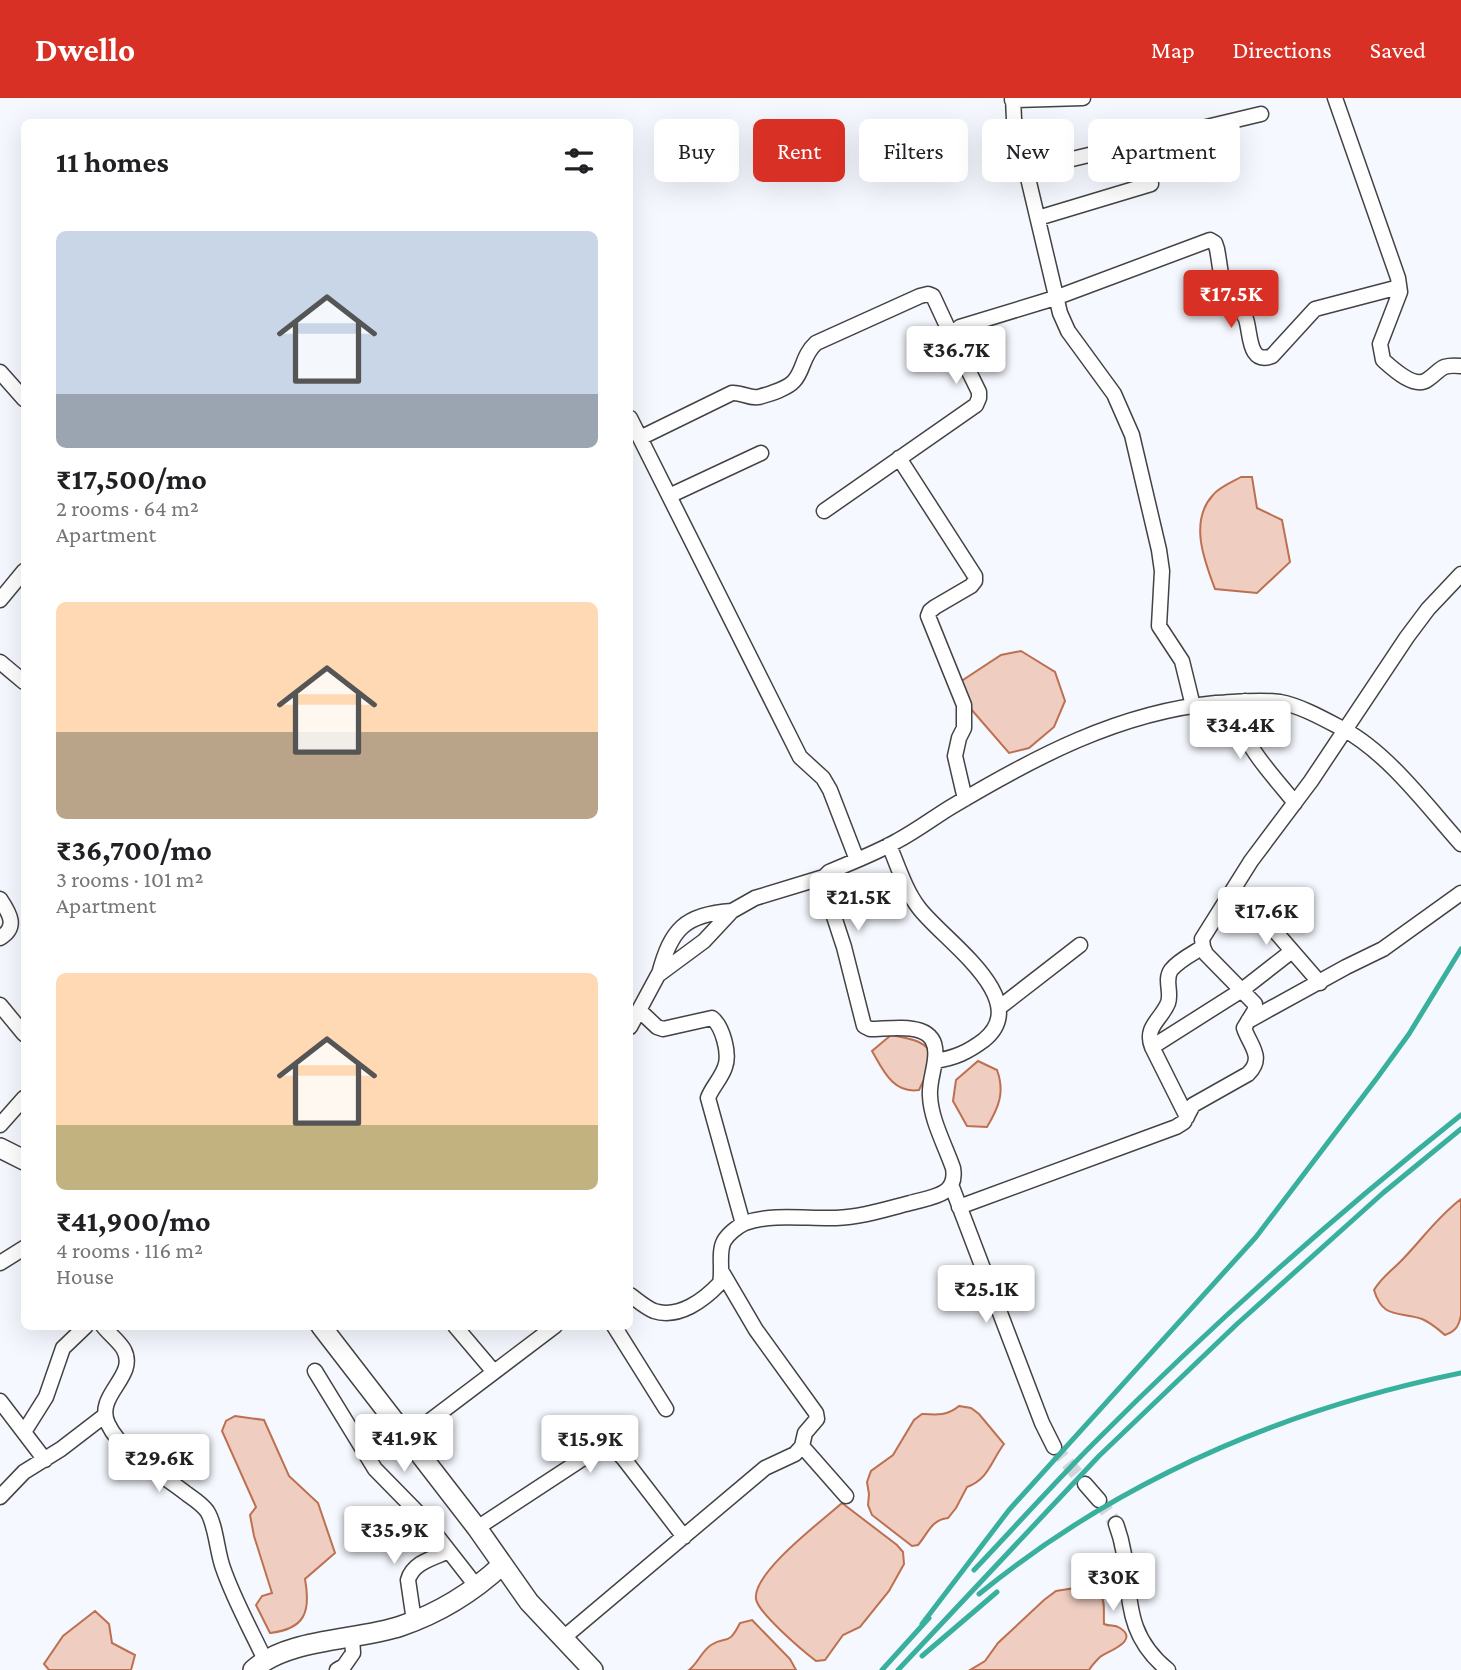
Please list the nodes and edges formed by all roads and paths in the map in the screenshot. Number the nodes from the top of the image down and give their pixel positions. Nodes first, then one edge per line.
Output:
1 (1083, 98) edge
2 (1335, 98) edge
3 (1013, 99) edge
4 (1261, 114) dead end
5 (1014, 119) edge
6 (1074, 159) edge
7 (1029, 182) edge
8 (1151, 184) dead end
9 (1038, 218) junction
10 (1399, 287) junction
11 (1055, 298) junction
12 (952, 337) junction
13 (1461, 366) edge
14 (0, 372) edge
15 (21, 396) edge
16 (633, 424) edge
17 (640, 438) junction
18 (761, 453) dead end
19 (899, 458) junction
20 (669, 496) junction
21 (824, 511) dead end
22 (1461, 574) edge
23 (21, 575) edge
24 (0, 600) edge
25 (0, 662) edge
26 (21, 680) edge
27 (1245, 701) junction
28 (1193, 706) junction
29 (1345, 730) junction
30 (965, 799) junction
31 (1295, 803) junction
32 (1461, 844) edge
33 (889, 845) junction
34 (857, 860) junction
35 (824, 877) junction
36 (1233, 890) junction
37 (1461, 893) edge
38 (0, 899) edge
39 (732, 911) junction
40 (0, 939) edge
41 (1080, 945) dead end
42 (1203, 947) junction
43 (1292, 951) junction
44 (658, 975) junction
45 (1320, 983) junction
46 (1242, 990) junction
47 (0, 1005) edge
48 (1000, 1007) junction
49 (640, 1011) junction
50 (1247, 1021) junction
51 (633, 1022) edge
52 (21, 1030) edge
53 (1152, 1047) junction
54 (935, 1061) junction
55 (21, 1101) edge
56 (1187, 1117) junction
57 (0, 1125) edge
58 (0, 1148) edge
59 (21, 1158) edge
60 (951, 1187) junction
61 (959, 1208) junction
62 (743, 1224) junction
63 (21, 1250) edge
64 (0, 1263) edge
65 (722, 1272) junction
66 (633, 1297) edge
67 (82, 1330) edge
68 (106, 1330) edge
69 (324, 1330) edge
70 (458, 1330) edge
71 (617, 1330) edge
72 (537, 1332) edge
73 (315, 1371) dead end
74 (494, 1372) junction
75 (0, 1401) edge
76 (666, 1409) dead end
77 (104, 1416) junction
78 (6, 1419) edge
79 (24, 1433) junction
80 (407, 1438) junction
81 (802, 1446) junction
82 (1054, 1447) tunnel mouth
83 (45, 1460) junction
84 (1085, 1484) tunnel mouth
85 (846, 1496) dead end
86 (0, 1497) edge
87 (1099, 1500) tunnel mouth
88 (1116, 1524) tunnel mouth
89 (477, 1528) junction
90 (684, 1537) junction
91 (449, 1552) junction
92 (490, 1576) junction
93 (414, 1621) junction
94 (352, 1638) junction
95 (562, 1639) junction
96 (259, 1665) edge
97 (583, 1666) edge
98 (337, 1670) edge
99 (1168, 1670) edge

1 - 3 street
2 - 10 street
3 - 5 street
4 - 6 street
7 - 9 street
8 - 9 street
9 - 11 street
10 - 11 street
10 - 13 street
11 - 12 street
11 - 28 street
12 - 17 street
12 - 19 street
14 - 15 street
16 - 17 street
17 - 20 street
18 - 20 street
19 - 21 street
19 - 30 street
20 - 34 street
22 - 29 street
23 - 24 street
25 - 26 street
27 - 28 street
27 - 29 street
27 - 31 street
28 - 30 street
29 - 31 street
29 - 32 street
30 - 33 street
31 - 36 street
33 - 34 street
33 - 48 street
34 - 35 street
35 - 39 street
35 - 54 street
36 - 42 street
36 - 43 street
37 - 45 street
38 - 40 street
39 - 44 street
39 - 44 street
41 - 48 street
42 - 46 street
42 - 53 street
43 - 45 street
43 - 46 street
44 - 49 street
45 - 50 street
46 - 50 street
46 - 53 street
47 - 52 street
48 - 54 street
49 - 51 street
49 - 62 street
50 - 56 street
53 - 56 street
54 - 60 street
55 - 57 street
56 - 61 street
58 - 59 street
60 - 61 street
60 - 62 street
61 - 82 street
62 - 65 street
63 - 64 street
65 - 66 street
65 - 81 street
67 - 79 street
68 - 77 street
69 - 80 street
70 - 74 street
71 - 76 street
72 - 74 street
73 - 91 street
74 - 80 street
75 - 78 street
77 - 83 street
77 - 96 street
78 - 79 street
79 - 83 street
80 - 89 street
81 - 85 street
81 - 90 street
83 - 86 street
84 - 87 street
88 - 99 street
89 - 90 street
89 - 92 street
90 - 95 street
91 - 92 street
91 - 93 street
92 - 93 street
92 - 95 street
93 - 94 street
94 - 96 street
94 - 98 street
95 - 97 street

